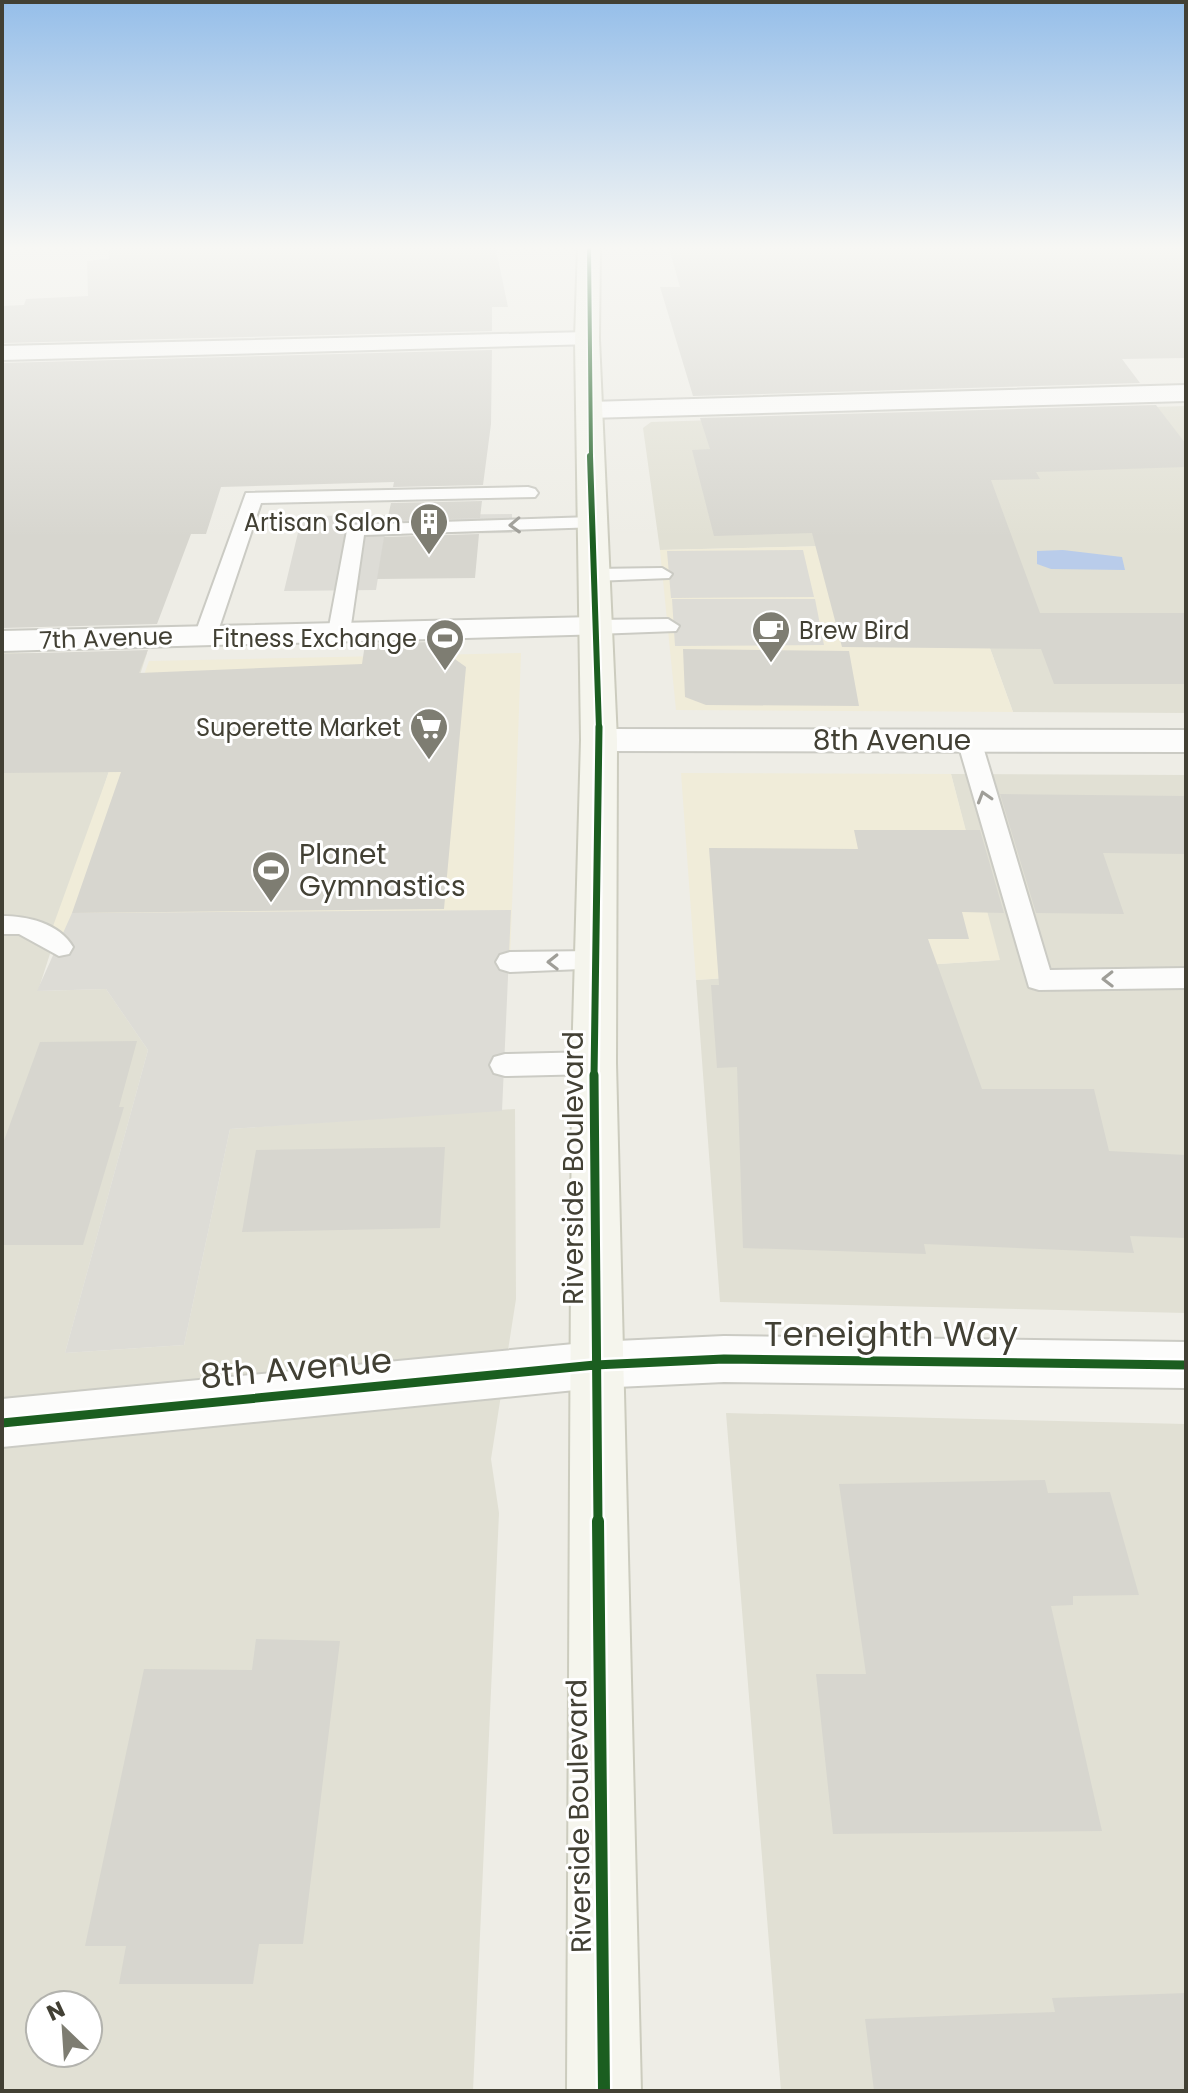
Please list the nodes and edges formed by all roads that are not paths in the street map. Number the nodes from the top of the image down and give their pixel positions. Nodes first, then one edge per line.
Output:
1 (434, 343) edge
2 (587, 343) edge
3 (2, 353) edge
4 (1186, 393) edge
5 (589, 410) junction
6 (528, 493) dead end
7 (592, 523) junction
8 (662, 574) dead end
9 (594, 575) junction
10 (668, 626) dead end
11 (595, 627) junction
12 (339, 632) junction
13 (206, 634) junction
14 (2, 641) edge
15 (599, 740) junction
16 (969, 740) junction
17 (1186, 741) edge
18 (2, 925) edge
19 (59, 947) dead end
20 (595, 961) junction
21 (510, 962) dead end
22 (1186, 978) edge
23 (594, 1063) junction
24 (505, 1065) dead end
25 (595, 1365) junction
26 (1186, 1365) edge
27 (2, 1423) edge
28 (604, 2091) edge

1 - 3 street
2 - 5 main road, Riverside Boulevard
4 - 5 street
5 - 7 main road, Riverside Boulevard
6 - 13 lane
7 - 9 main road, Riverside Boulevard
7 -> 12 lane
8 - 9 lane
9 - 11 main road, Riverside Boulevard
10 - 11 lane
11 - 12 street, 7th Avenue
11 - 15 main road, Riverside Boulevard
12 - 13 street, 7th Avenue
13 - 14 street, 7th Avenue
15 - 16 street, 8th Avenue
15 - 20 main road, Riverside Boulevard
16 - 17 street, 8th Avenue
22 -> 16 lane
18 - 19 lane
20 -> 21 lane
20 - 23 main road, Riverside Boulevard
23 - 24 lane
23 - 25 main road, Riverside Boulevard
25 - 26 street, Teneighth Way
25 - 27 street, 8th Avenue
25 - 28 main road, Riverside Boulevard

